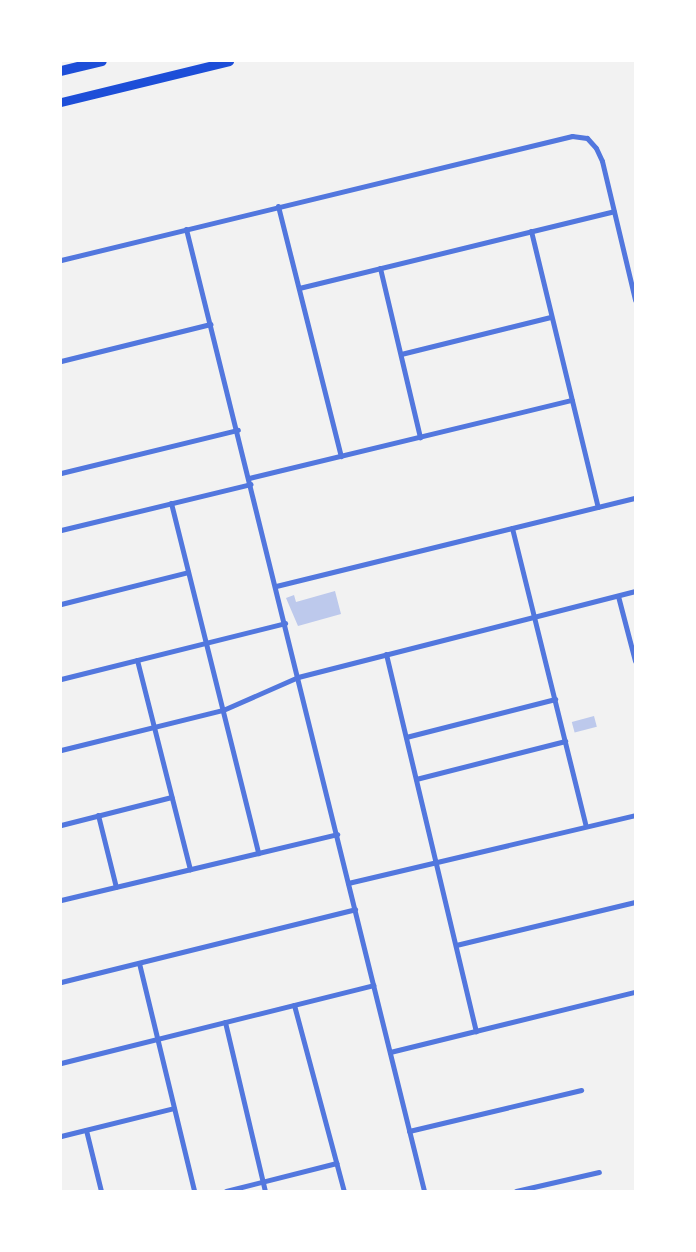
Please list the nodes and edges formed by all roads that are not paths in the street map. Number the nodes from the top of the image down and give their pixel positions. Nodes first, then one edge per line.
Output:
1 (102, 61) edge
2 (229, 61) edge
3 (61, 71) edge
4 (61, 102) edge
5 (278, 206) junction
6 (614, 210) junction
7 (186, 229) junction
8 (530, 231) junction
9 (61, 260) edge
10 (380, 268) junction
11 (299, 288) junction
12 (635, 300) edge
13 (551, 317) junction
14 (211, 324) junction
15 (401, 354) junction
16 (61, 361) edge
17 (572, 400) junction
18 (238, 430) junction
19 (420, 437) junction
20 (341, 456) junction
21 (61, 473) edge
22 (249, 478) junction
23 (251, 484) junction
24 (635, 498) edge
25 (171, 503) junction
26 (598, 507) junction
27 (512, 528) junction
28 (61, 530) edge
29 (188, 572) junction
30 (276, 586) junction
31 (635, 591) edge
32 (618, 596) junction
33 (61, 604) edge
34 (534, 617) junction
35 (285, 623) junction
36 (206, 643) junction
37 (386, 654) junction
38 (137, 660) junction
39 (635, 661) edge
40 (298, 677) junction
41 (61, 679) edge
42 (554, 699) junction
43 (223, 710) junction
44 (154, 727) junction
45 (406, 737) junction
46 (565, 741) junction
47 (61, 750) edge
48 (416, 779) junction
49 (172, 797) junction
50 (98, 815) junction
51 (635, 815) edge
52 (61, 825) edge
53 (586, 826) junction
54 (337, 834) junction
55 (258, 853) junction
56 (436, 862) junction
57 (190, 869) junction
58 (348, 883) junction
59 (116, 887) junction
60 (61, 900) edge
61 (635, 902) edge
62 (355, 910) junction
63 (456, 945) junction
64 (138, 963) junction
65 (61, 982) edge
66 (373, 985) junction
67 (635, 992) edge
68 (294, 1005) junction
69 (225, 1022) junction
70 (476, 1031) junction
71 (157, 1039) junction
72 (390, 1052) junction
73 (61, 1062) edge
74 (581, 1090) dead end
75 (174, 1108) junction
76 (86, 1130) junction
77 (409, 1131) junction
78 (61, 1136) edge
79 (337, 1163) junction
80 (599, 1172) dead end
81 (263, 1181) junction
82 (101, 1191) edge
83 (194, 1191) edge
84 (226, 1191) edge
85 (266, 1191) edge
86 (344, 1191) edge
87 (424, 1191) edge
88 (516, 1191) edge

1 - 3 highway
2 - 4 main road
5 - 6 street
5 - 7 street
5 - 11 street
6 - 8 street
6 - 12 street
7 - 9 street
7 - 14 street
8 - 10 street
8 - 13 street
10 - 11 street
10 - 15 street
11 - 20 street
13 - 15 street
13 - 17 street
14 - 16 street
14 - 18 street
15 - 19 street
17 - 19 street
17 - 26 street
18 - 21 street
18 - 22 street
19 - 20 street
20 - 22 street
22 - 23 street
23 - 25 street
23 - 30 street
24 - 26 street
25 - 28 street
25 - 29 street
26 - 27 street
27 - 30 street
27 - 34 street
29 - 33 street
29 - 36 street
30 - 35 street
31 - 32 street
32 - 34 street
32 - 39 street
34 - 37 street
34 - 42 street
35 - 36 street
35 - 40 street
36 - 38 street
36 - 43 street
37 - 40 street
37 - 45 street
38 - 41 street
38 - 44 street
40 - 43 street
40 - 54 street
42 - 45 street
42 - 46 street
43 - 44 street
43 - 55 street
44 - 47 street
44 - 49 street
45 - 48 street
46 - 48 street
46 - 53 street
48 - 56 street
49 - 50 street
49 - 57 street
50 - 52 street
50 - 59 street
51 - 53 street
53 - 56 street
54 - 55 street
54 - 58 street
55 - 57 street
56 - 58 street
56 - 63 street
57 - 59 street
58 - 62 street
59 - 60 street
61 - 63 street
62 - 64 street
62 - 66 street
63 - 70 street
64 - 65 street
64 - 71 street
66 - 68 street
66 - 72 street
67 - 70 street
68 - 69 street
68 - 79 street
69 - 71 street
69 - 81 street
70 - 72 street
71 - 73 street
71 - 75 street
72 - 77 street
74 - 77 street
75 - 76 street
75 - 83 street
76 - 78 street
76 - 82 street
77 - 87 street
79 - 81 street
79 - 86 street
80 - 88 street
81 - 84 street
81 - 85 street

